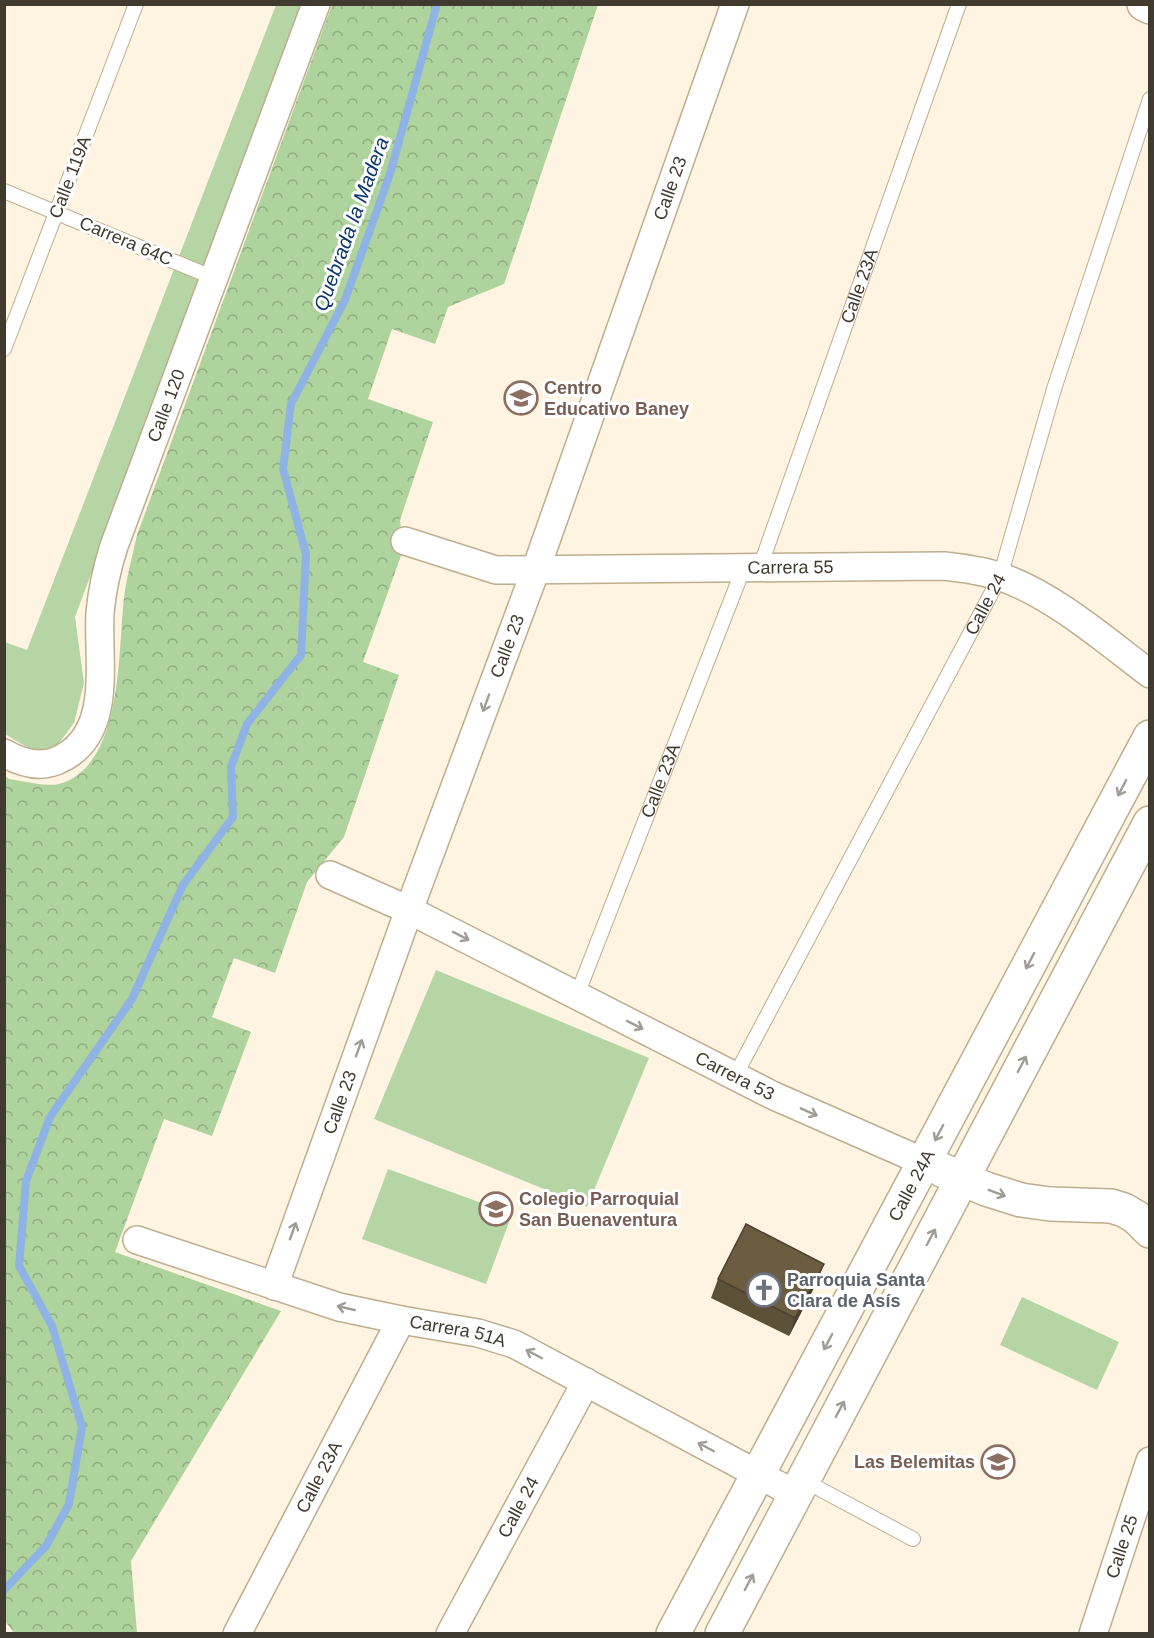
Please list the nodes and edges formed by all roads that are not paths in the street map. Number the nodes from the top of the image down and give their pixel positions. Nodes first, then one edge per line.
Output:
1 (136, 4) edge
2 (316, 4) edge
3 (735, 4) edge
4 (958, 4) edge
5 (1144, 4) edge
6 (1149, 7) edge
7 (1149, 99) edge
8 (4, 191) edge
9 (57, 213) junction
10 (214, 278) junction
11 (4, 349) edge
12 (405, 541) dead end
13 (752, 567) junction
14 (536, 569) junction
15 (1000, 577) junction
16 (1149, 674) edge
17 (1149, 737) edge
18 (9, 756) edge
19 (1149, 823) edge
20 (330, 875) dead end
21 (409, 910) junction
22 (577, 995) junction
23 (735, 1076) junction
24 (924, 1162) junction
25 (961, 1179) junction
26 (1149, 1231) edge
27 (137, 1240) dead end
28 (274, 1286) junction
29 (400, 1320) junction
30 (586, 1382) junction
31 (1149, 1461) edge
32 (758, 1474) junction
33 (799, 1487) junction
34 (913, 1539) dead end
35 (237, 1634) edge
36 (450, 1634) edge
37 (673, 1634) edge
38 (722, 1634) edge
39 (1093, 1634) edge

1 - 9 lane, Calle 119A
2 - 10 street, Calle 120
3 - 14 street, Calle 23
4 - 13 lane, Calle 23A
5 - 6 main road
7 - 15 lane, Calle 24
8 - 9 lane, Carrera 64C
9 - 10 lane, Carrera 64C
9 - 11 lane, Calle 119A
10 - 18 street, Calle 120
12 - 14 street, Carrera 55
13 - 14 street, Carrera 55
13 - 15 street, Carrera 55
13 - 22 lane, Calle 23A
14 -> 21 street, Calle 23
15 - 16 street, Carrera 55
15 - 23 lane, Calle 24
17 -> 24 main road, Calle 24A
25 -> 19 main road
20 - 21 street, Carrera 53
21 -> 22 street, Carrera 53
28 -> 21 street, Calle 23
22 -> 23 street, Carrera 53
23 -> 24 street, Carrera 53
24 - 25 main road, Carrera 53
24 -> 32 main road, Calle 24A
25 -> 26 main road, Carrera 53
33 -> 25 main road
27 - 28 street, Carrera 51A
29 -> 28 street, Carrera 51A
30 -> 29 street, Carrera 51A
29 - 35 street, Calle 23A
32 -> 30 street, Carrera 51A
30 - 36 street, Calle 24
31 - 39 street, Calle 25
32 - 33 street, Carrera 51A
32 - 37 main road, Calle 24A
33 - 34 lane
38 -> 33 main road

